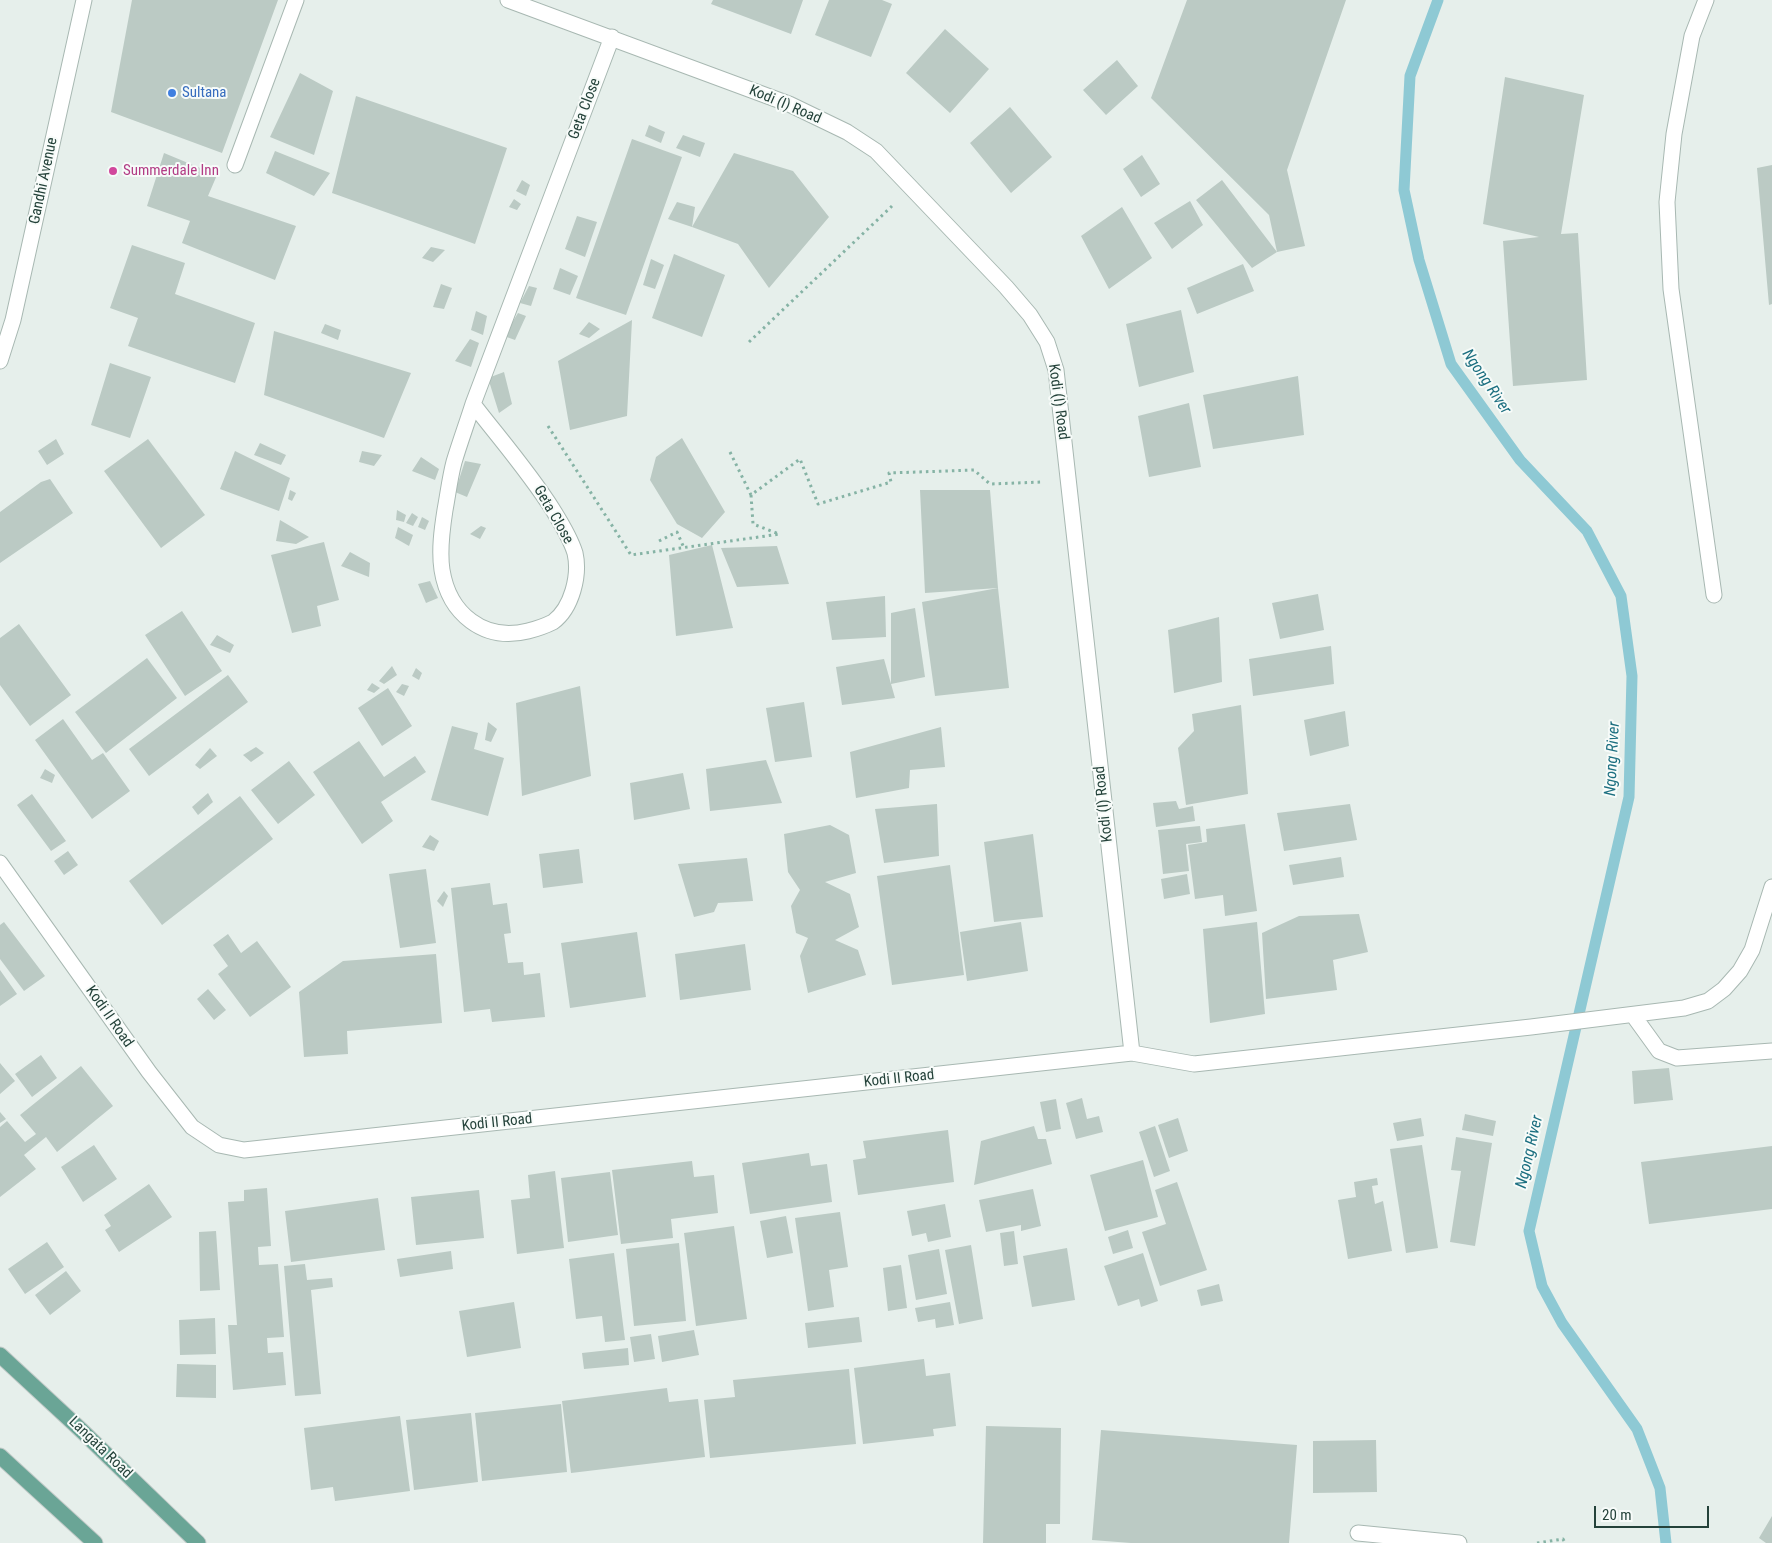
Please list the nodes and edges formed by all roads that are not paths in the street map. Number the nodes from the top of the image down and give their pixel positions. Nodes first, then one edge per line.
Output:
1 (84, 0) edge
2 (296, 0) edge
3 (508, 0) edge
4 (1706, 0) edge
5 (612, 37) junction
6 (235, 164) dead end
7 (0, 361) edge
8 (473, 404) junction
9 (1714, 596) dead end
10 (0, 863) edge
11 (1772, 887) edge
12 (1633, 1015) junction
13 (1772, 1051) edge
14 (1132, 1053) junction
15 (0, 1355) edge
16 (0, 1456) edge
17 (1358, 1533) dead end
18 (95, 1543) edge
19 (198, 1543) edge
20 (1459, 1543) edge

1 - 7 street, Gandhi Avenue
2 - 6 street
3 - 5 street, Kodi (I) Road
4 - 9 street
5 - 8 street, Geta Close
5 - 14 street, Kodi (I) Road
8 - 8 street, Geta Close
10 - 14 street, Kodi II Road
11 - 12 street, Kodi II Road
12 - 13 street
12 - 14 street, Kodi II Road
15 - 19 main road, Langata Road
16 - 18 main road
17 - 20 street

